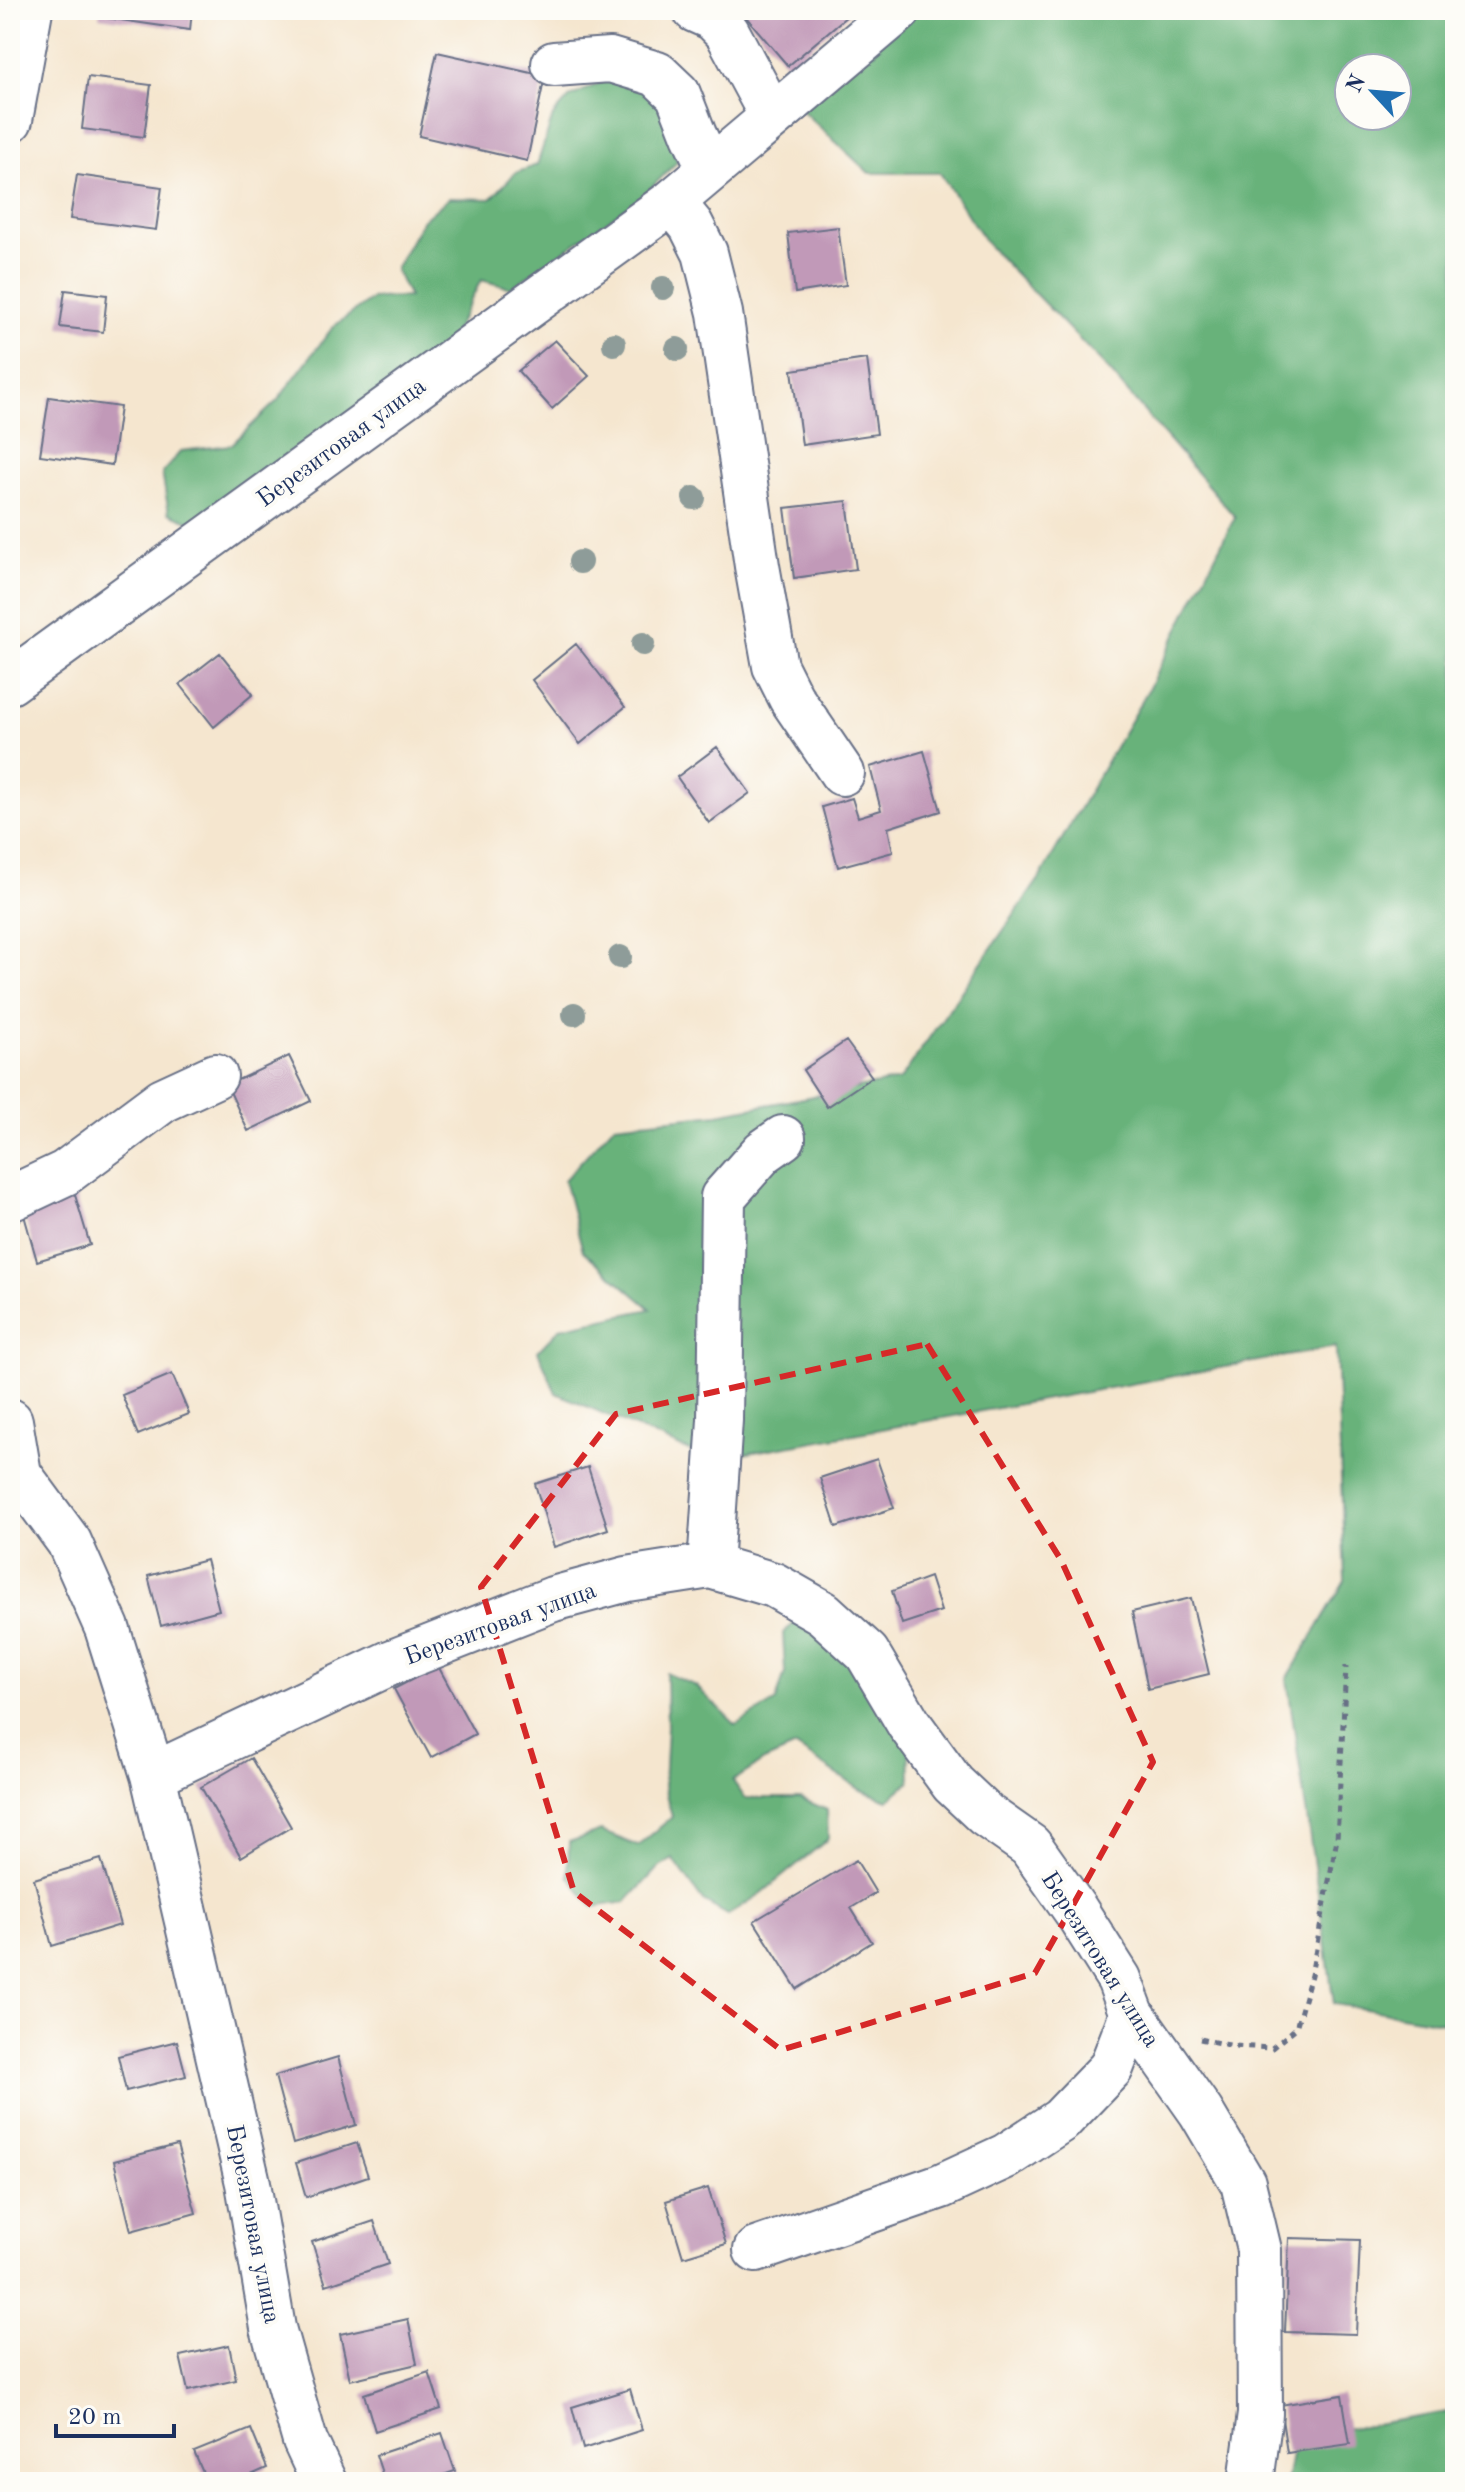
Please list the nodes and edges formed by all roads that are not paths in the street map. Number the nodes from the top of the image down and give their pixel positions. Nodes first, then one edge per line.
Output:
1 (30, 10) edge
2 (695, 10) edge
3 (899, 10) edge
4 (554, 64) dead end
5 (772, 116) junction
6 (10, 120) edge
7 (710, 169) junction
8 (672, 202) junction
9 (10, 682) edge
10 (842, 773) dead end
11 (215, 1076) dead end
12 (783, 1138) dead end
13 (10, 1199) edge
14 (10, 1421) edge
15 (14, 1473) edge
16 (710, 1566) junction
17 (153, 1775) junction
18 (1132, 2014) junction
19 (756, 2250) dead end
20 (324, 2482) edge
21 (1251, 2482) edge

1 - 6 street
2 - 5 street
3 - 5 street, Березитовая улица
4 - 7 street
5 - 7 street, Березитовая улица
7 - 8 street, Березитовая улица
8 - 9 street, Березитовая улица
8 - 10 street
11 - 13 street
12 - 16 street
14 - 15 street
15 - 17 street, Березитовая улица
16 - 17 street, Березитовая улица
16 - 18 street, Березитовая улица
17 - 20 street, Березитовая улица
18 - 19 street
18 - 21 street, Березитовая улица

